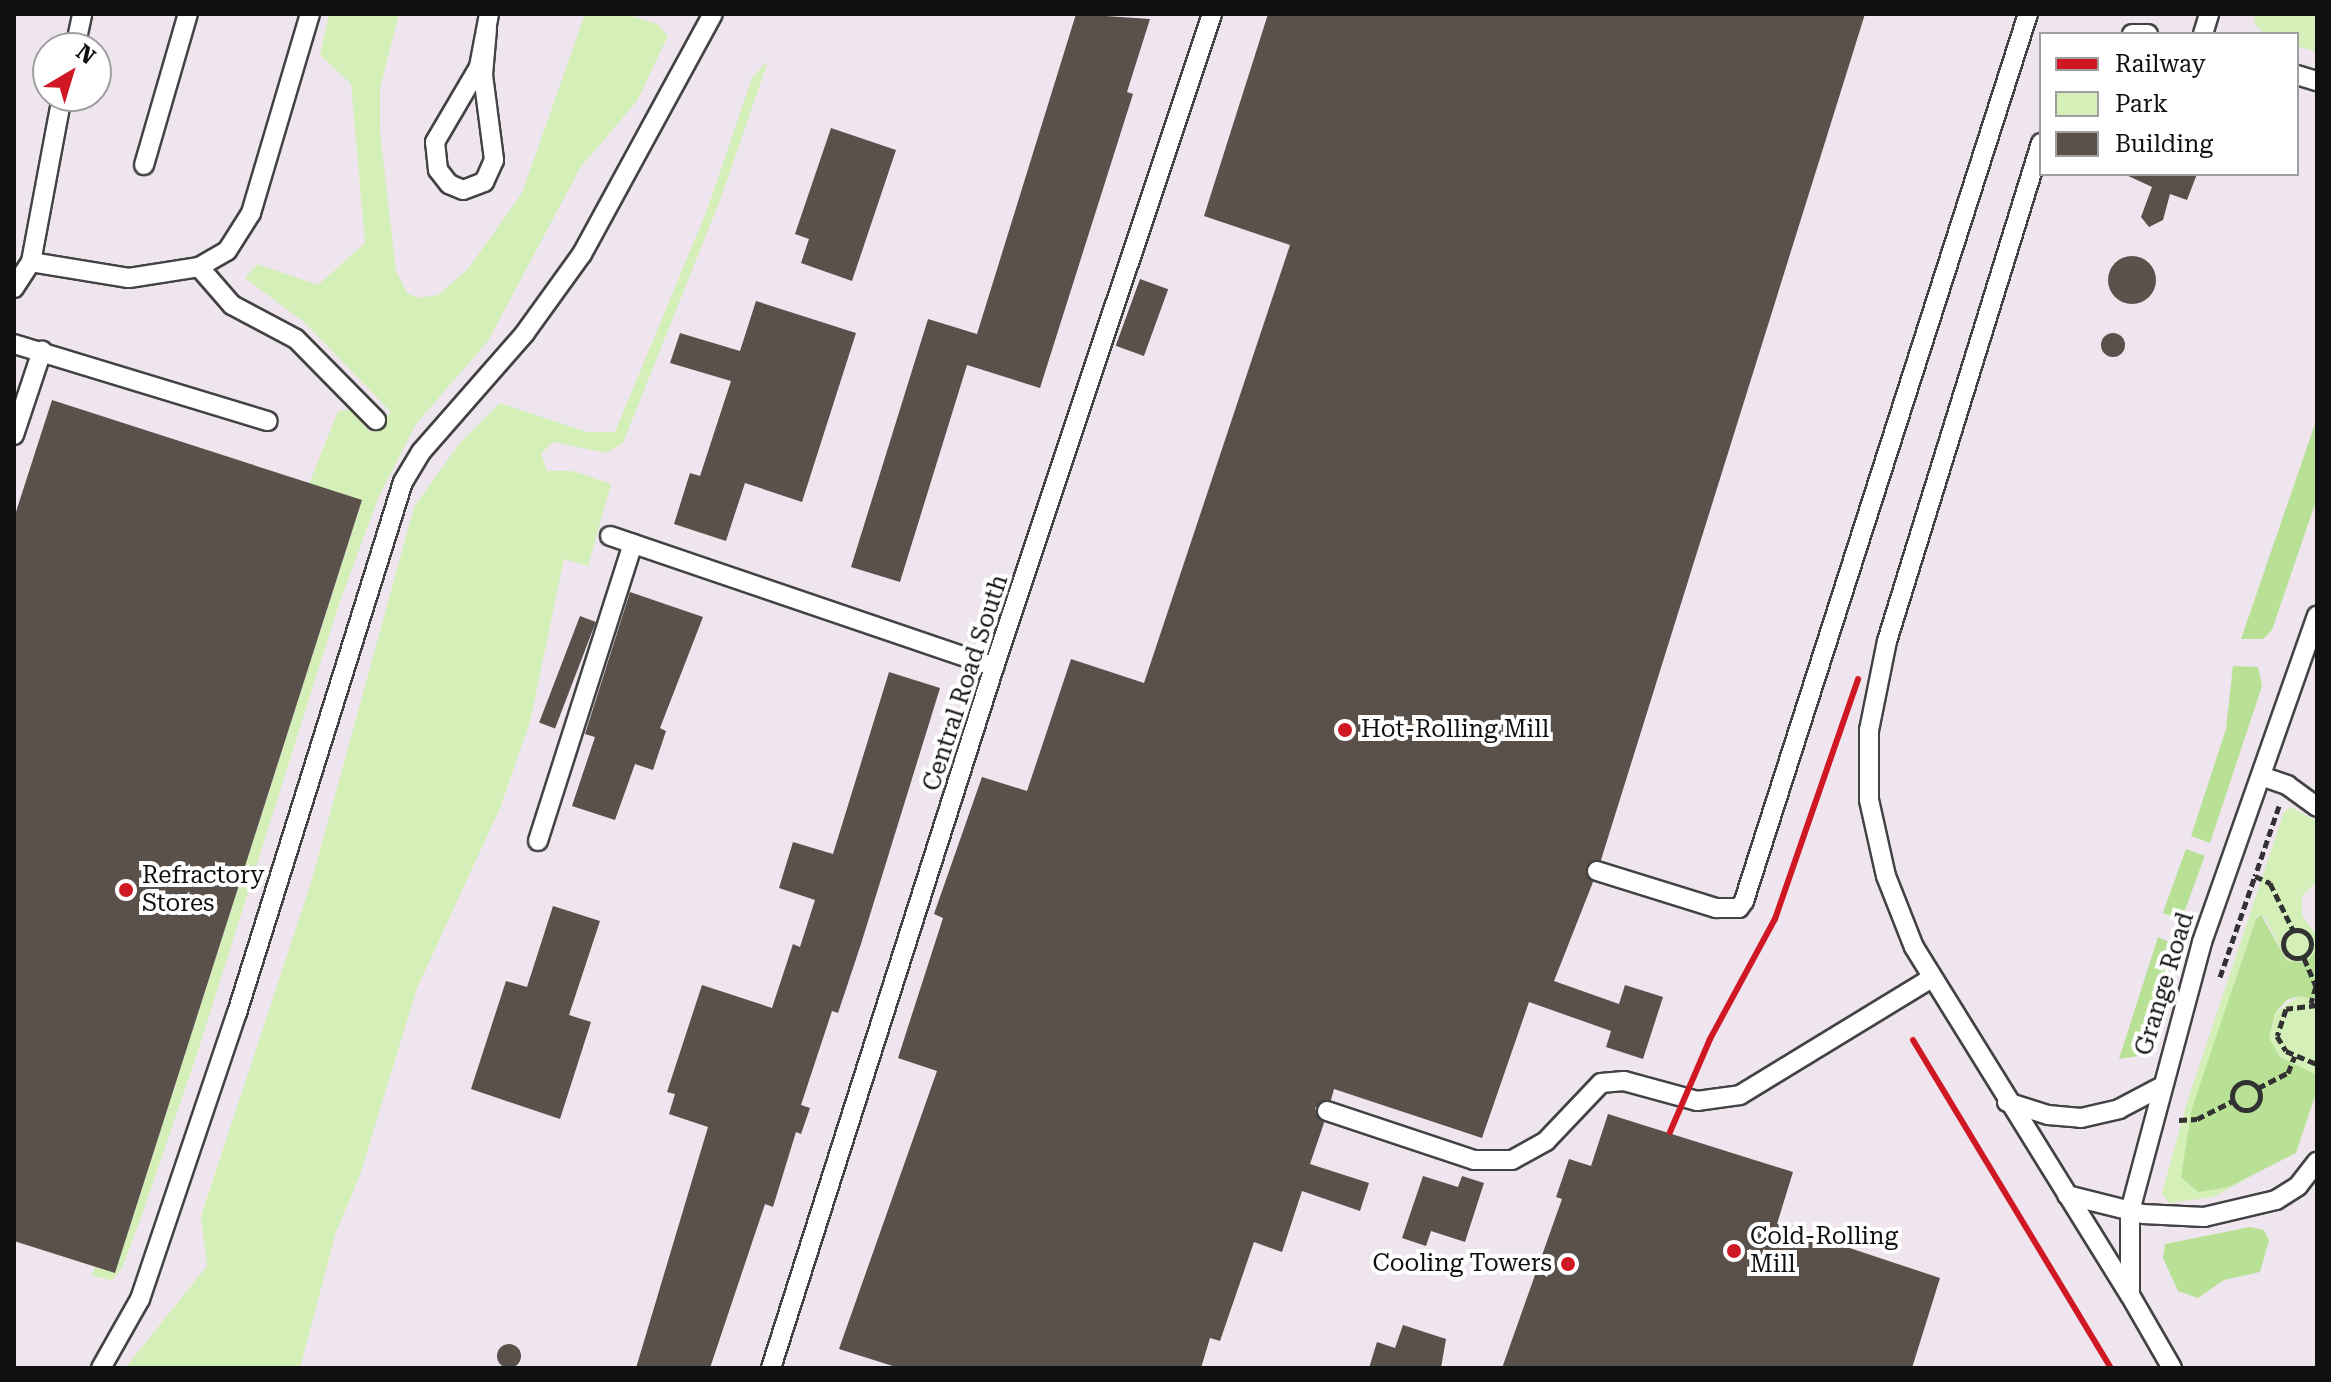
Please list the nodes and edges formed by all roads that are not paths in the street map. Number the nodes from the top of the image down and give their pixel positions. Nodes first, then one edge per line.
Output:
1 (188, 14) edge
2 (310, 14) edge
3 (713, 14) edge
4 (1212, 14) edge
5 (2028, 14) edge
6 (488, 22) edge
7 (59, 112) edge
8 (2039, 149) edge
9 (144, 165) dead end
10 (31, 262) junction
11 (199, 267) junction
12 (14, 288) edge
13 (14, 344) edge
14 (42, 351) junction
15 (376, 420) dead end
16 (268, 421) dead end
17 (14, 435) edge
18 (610, 536) dead end
19 (633, 544) junction
20 (2317, 616) edge
21 (994, 667) junction
22 (2261, 776) junction
23 (2317, 807) edge
24 (538, 841) dead end
25 (1597, 871) dead end
26 (1932, 978) junction
27 (2159, 1088) junction
28 (2007, 1102) junction
29 (1327, 1111) dead end
30 (2317, 1162) edge
31 (2067, 1195) junction
32 (2130, 1211) junction
33 (2130, 1295) junction
34 (101, 1368) edge
35 (771, 1368) edge
36 (2172, 1368) edge

1 - 9 lane
2 - 11 lane
3 - 34 lane
4 - 21 lane, Central Road South
5 - 25 lane
6 - 6 lane
7 - 10 lane
8 - 26 lane
10 - 11 lane
10 - 12 lane
11 - 15 lane
13 - 14 lane
14 - 16 lane
14 - 17 lane
18 - 19 lane
19 - 21 lane
19 - 24 lane
20 - 22 lane, Grange Road
21 - 35 lane, Central Road South
22 - 23 lane
22 - 27 lane, Grange Road
26 - 28 lane
26 - 29 lane
27 - 28 lane
27 - 32 lane, Grange Road
28 - 31 lane
30 - 32 lane
31 - 32 lane
31 - 33 lane
32 - 33 lane, Grange Road
33 - 36 lane, Grange Road

